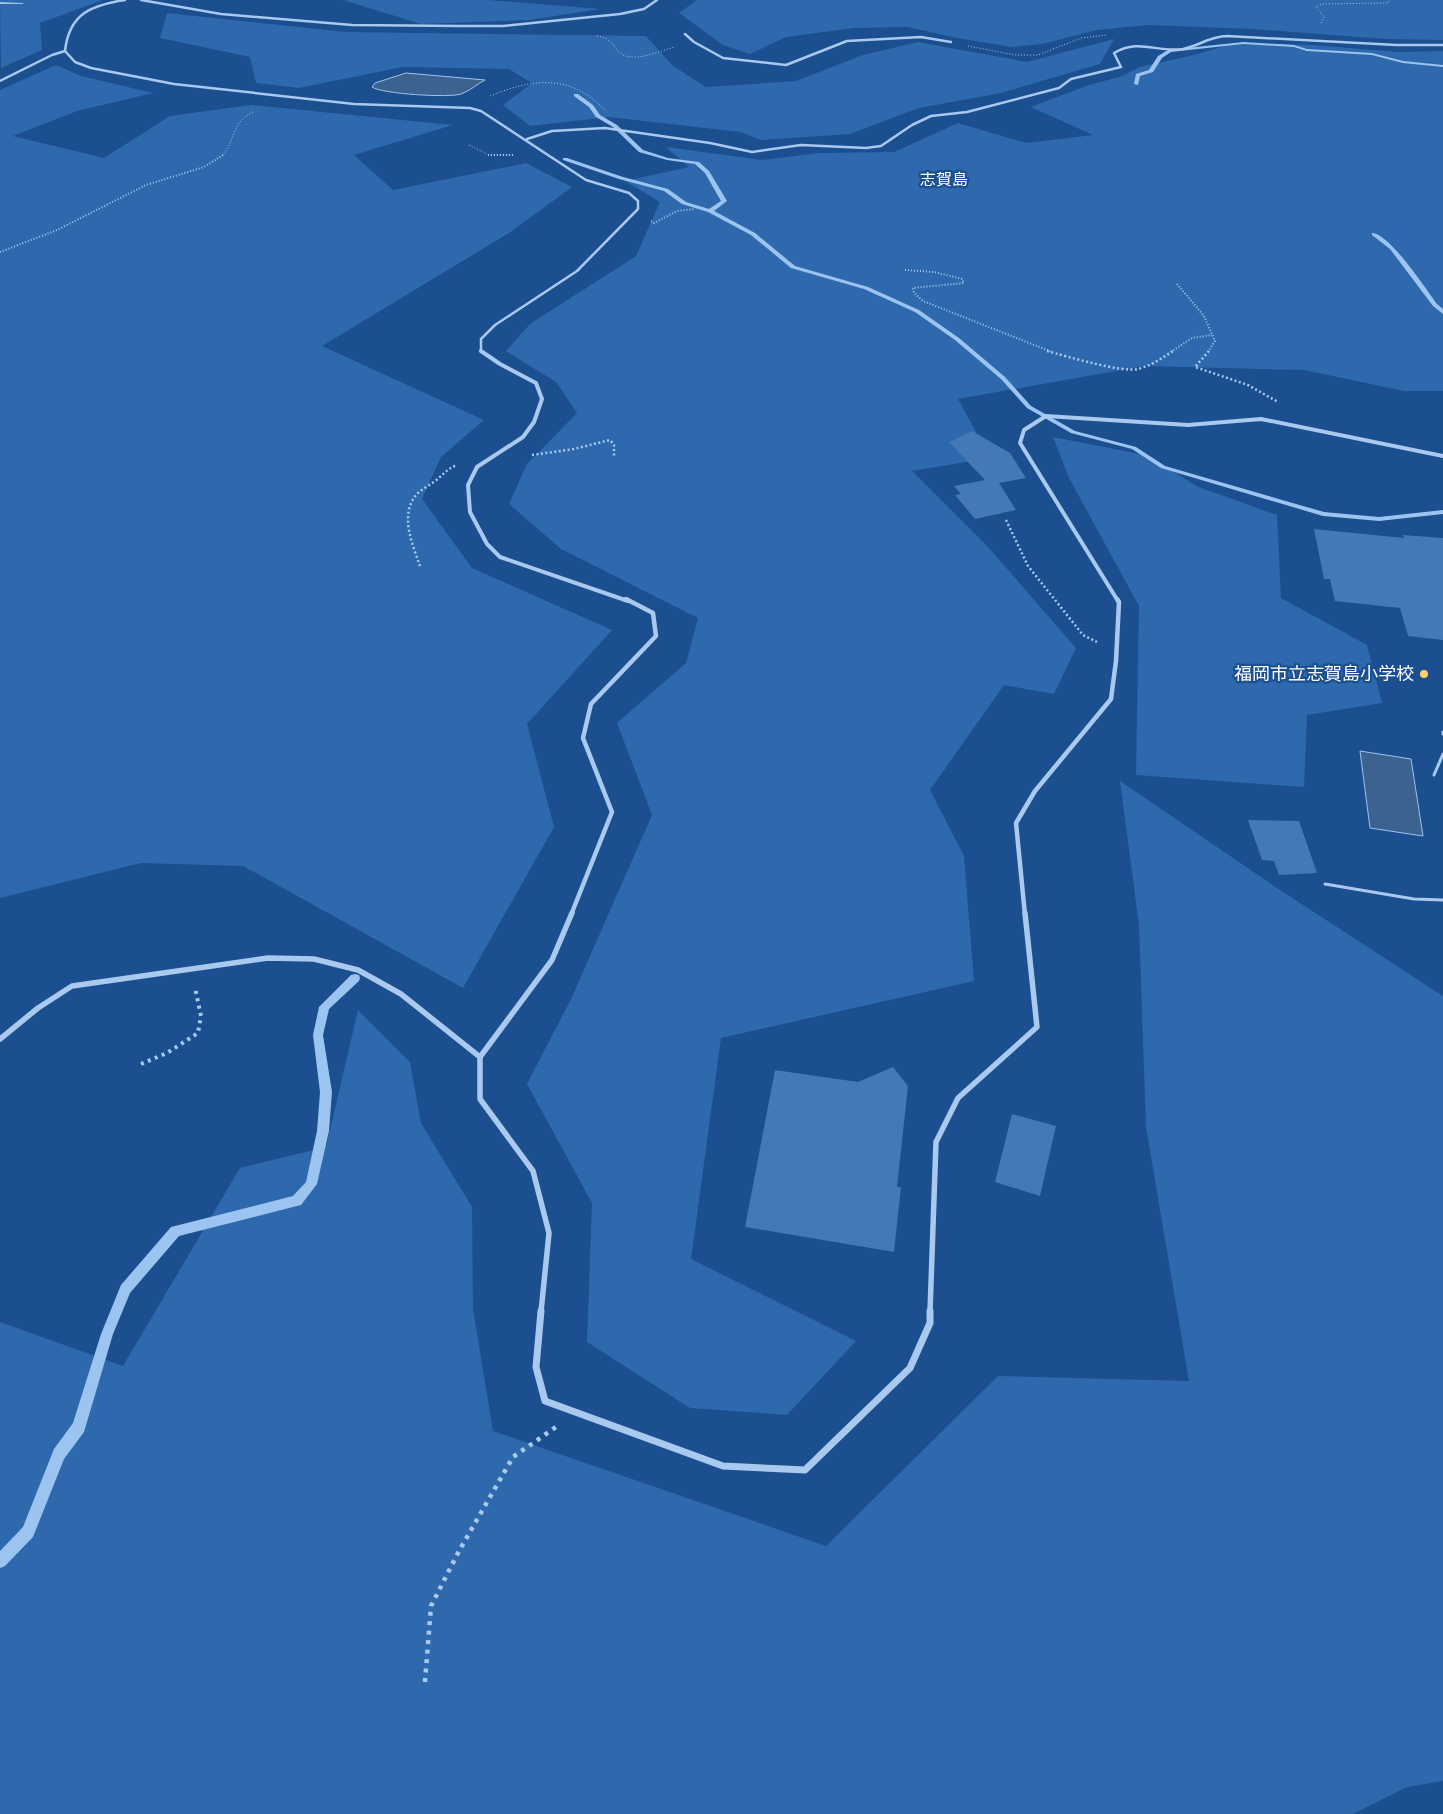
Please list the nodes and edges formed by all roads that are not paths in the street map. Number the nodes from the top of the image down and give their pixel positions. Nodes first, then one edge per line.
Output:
1 (125, 0) edge
2 (141, 0) edge
3 (162, 0) edge
4 (657, 0) edge
5 (184, 7) junction
6 (685, 34) dead end
7 (950, 42) road end
8 (1443, 45) edge
9 (65, 52) junction
10 (0, 81) edge
11 (526, 139) junction
12 (1443, 456) edge
13 (1443, 754) edge
14 (1434, 775) dead end
15 (1325, 884) dead end
16 (1443, 900) edge
17 (0, 1039) edge
18 (480, 1057) junction

1 - 9 street
2 - 5 street
3 - 5 street
4 - 5 street
6 - 7 street
8 - 11 street
9 - 10 street
9 - 11 street
11 - 18 street
12 - 18 street
13 - 14 lane
15 - 16 lane
17 - 18 street

